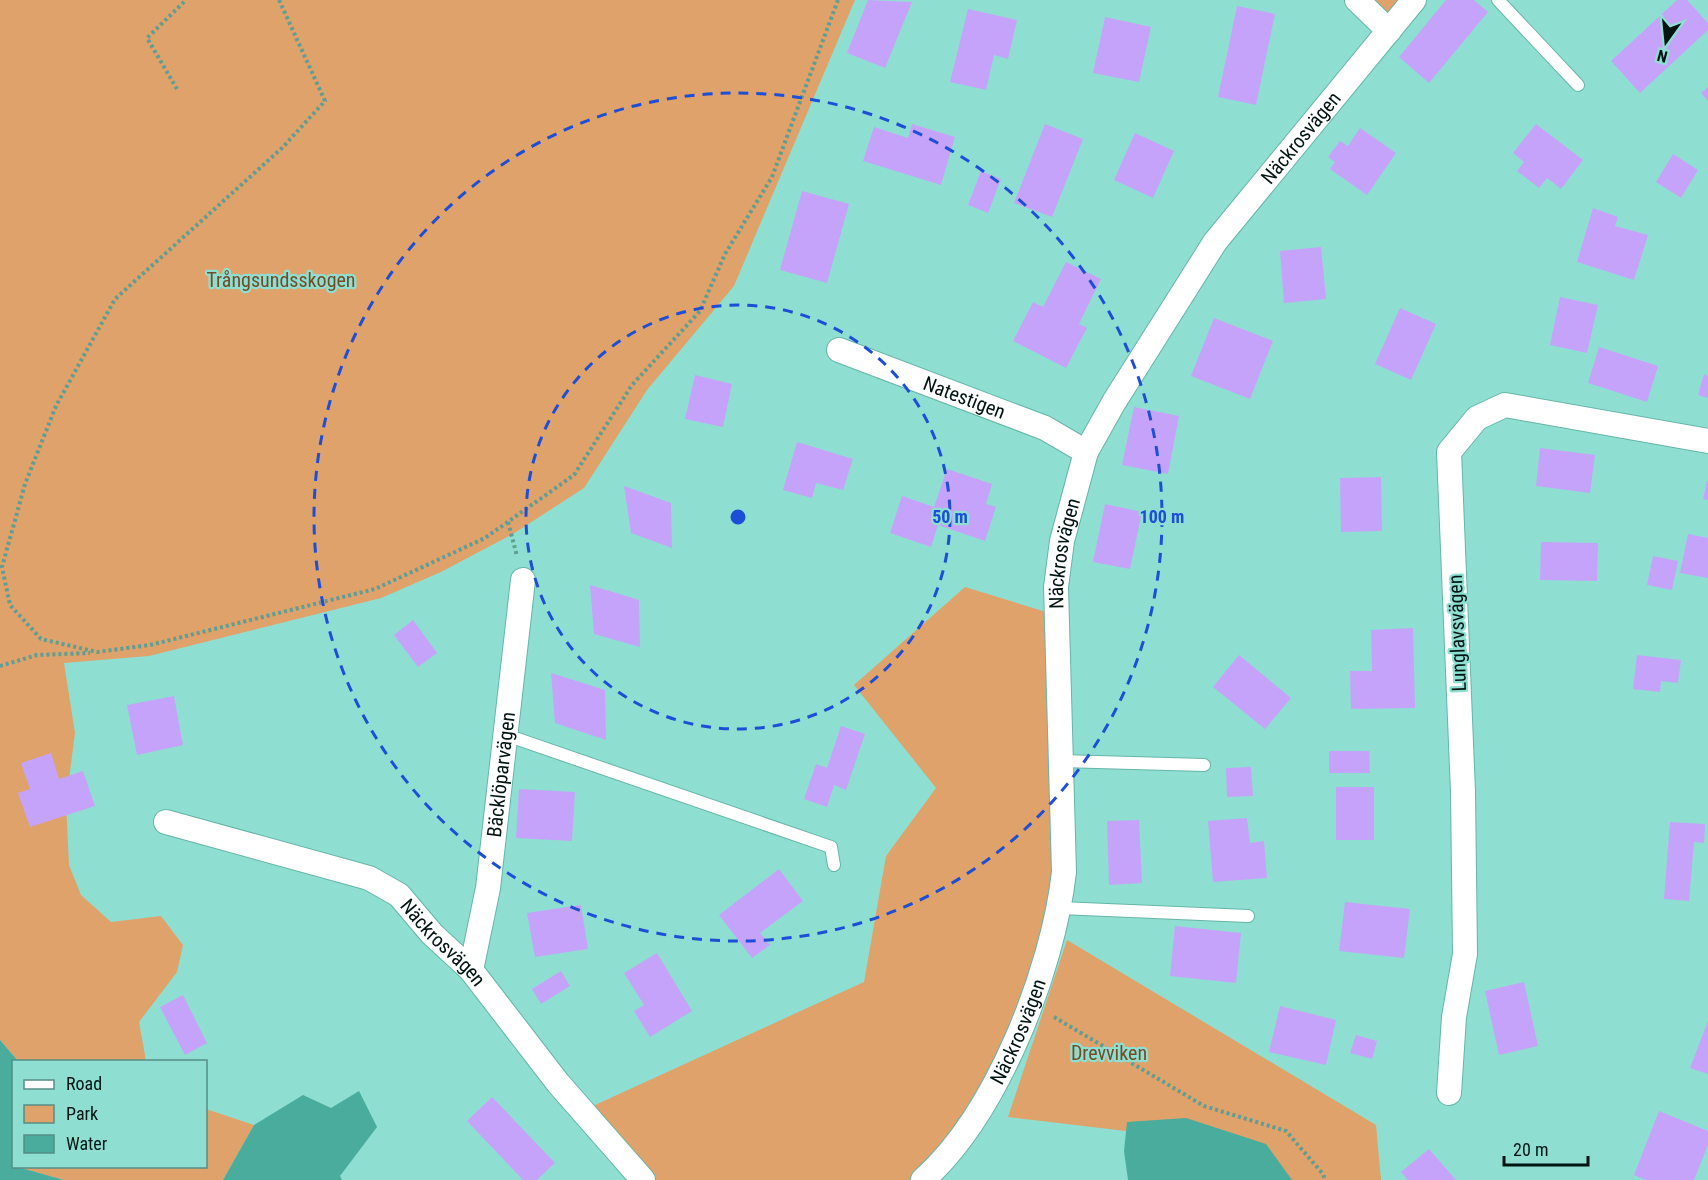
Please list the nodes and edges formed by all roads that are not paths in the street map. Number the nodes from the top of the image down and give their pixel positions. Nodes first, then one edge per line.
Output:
1 (1357, 0) edge
2 (1414, 0) edge
3 (1498, 0) edge
4 (1389, 31) junction
5 (1578, 85) dead end
6 (839, 350) dead end
7 (1708, 441) edge
8 (1086, 452) junction
9 (523, 580) road end
10 (506, 735) junction
11 (1061, 761) junction
12 (1204, 765) dead end
13 (166, 822) dead end
14 (834, 865) dead end
15 (1060, 908) junction
16 (1248, 916) dead end
17 (471, 969) junction
18 (1449, 1093) dead end
19 (643, 1180) edge
20 (923, 1180) edge

1 - 4 street
2 - 4 street, Näckrosvägen
3 - 5 lane
4 - 8 street, Näckrosvägen
6 - 8 street, Natestigen
7 - 18 street, Lunglavsvägen
8 - 11 street, Näckrosvägen
9 - 10 street, Bäcklöparvägen
10 - 14 lane
10 - 17 street, Bäcklöparvägen
11 - 12 lane
11 - 15 street, Näckrosvägen
13 - 17 street, Näckrosvägen
15 - 16 lane
15 - 20 street, Näckrosvägen
17 - 19 street, Näckrosvägen

